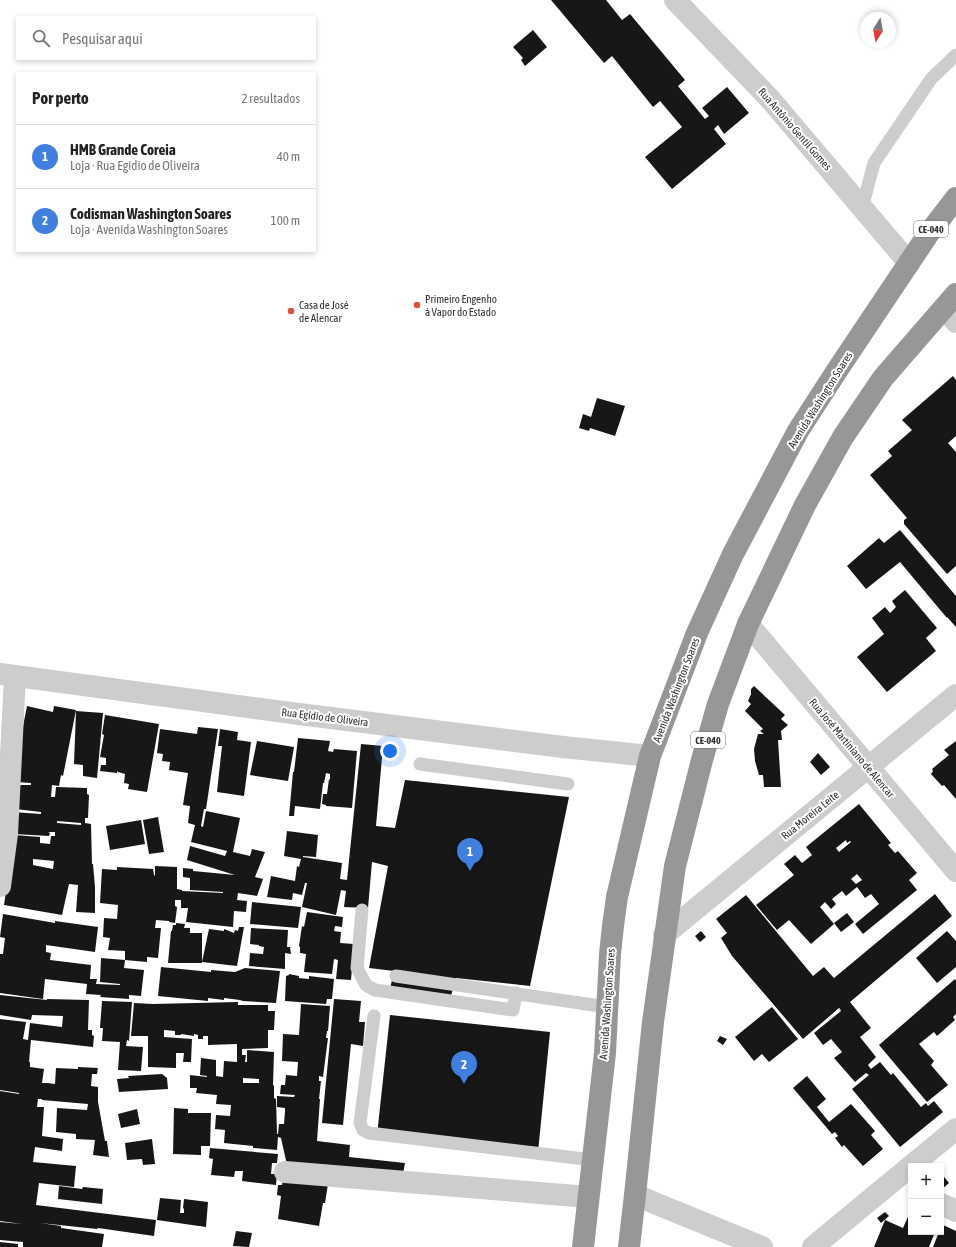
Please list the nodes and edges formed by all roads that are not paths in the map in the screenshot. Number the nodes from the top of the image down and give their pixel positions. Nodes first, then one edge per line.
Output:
1 (675, 0) edge
2 (956, 55) edge
3 (956, 198) edge
4 (862, 208) junction
5 (956, 221) edge
6 (909, 263) junction
7 (953, 308) edge
8 (748, 624) junction
9 (7, 675) edge
10 (956, 695) edge
11 (650, 756) junction
12 (420, 764) dead end
13 (868, 767) junction
14 (568, 784) dead end
15 (956, 871) edge
16 (0, 886) edge
17 (362, 910) dead end
18 (664, 935) junction
19 (396, 976) dead end
20 (516, 993) junction
21 (607, 1007) junction
22 (374, 1016) dead end
23 (956, 1129) edge
24 (592, 1160) junction
25 (921, 1163) edge
26 (285, 1172) dead end
27 (908, 1175) edge
28 (635, 1195) junction
29 (588, 1197) junction
30 (944, 1205) edge
31 (956, 1211) edge
32 (583, 1247) edge
33 (629, 1247) edge
34 (762, 1247) edge
35 (813, 1247) edge

1 - 4 street, Rua Antônio Gentil Gomes
2 - 4 lane
3 - 6 highway, Avenida Washington Soares / CE-040
4 - 6 street, Rua Antônio Gentil Gomes
5 - 6 highway
6 - 11 highway, Avenida Washington Soares / CE-040
7 - 8 highway, CE-040
8 - 13 street, Rua José Martiniano de Alencar
8 - 18 highway, CE-040
9 - 11 street, Rua Egídio de Oliveira
9 - 16 street
10 - 13 street, Rua Moreira Leite
11 - 21 highway, Avenida Washington Soares / CE-040
12 - 14 lane
13 - 15 street, Rua José Martiniano de Alencar
13 - 18 street, Rua Moreira Leite
17 - 20 lane
18 - 28 highway, CE-040
19 - 20 lane
20 - 21 lane
21 - 24 highway, Avenida Washington Soares / CE-040
22 - 24 lane
23 - 25 street
24 - 29 highway, Avenida Washington Soares / CE-040
26 - 29 street
27 - 35 street
28 - 33 highway, CE-040
28 - 34 street
29 - 32 highway, Avenida Washington Soares / CE-040
30 - 31 street

